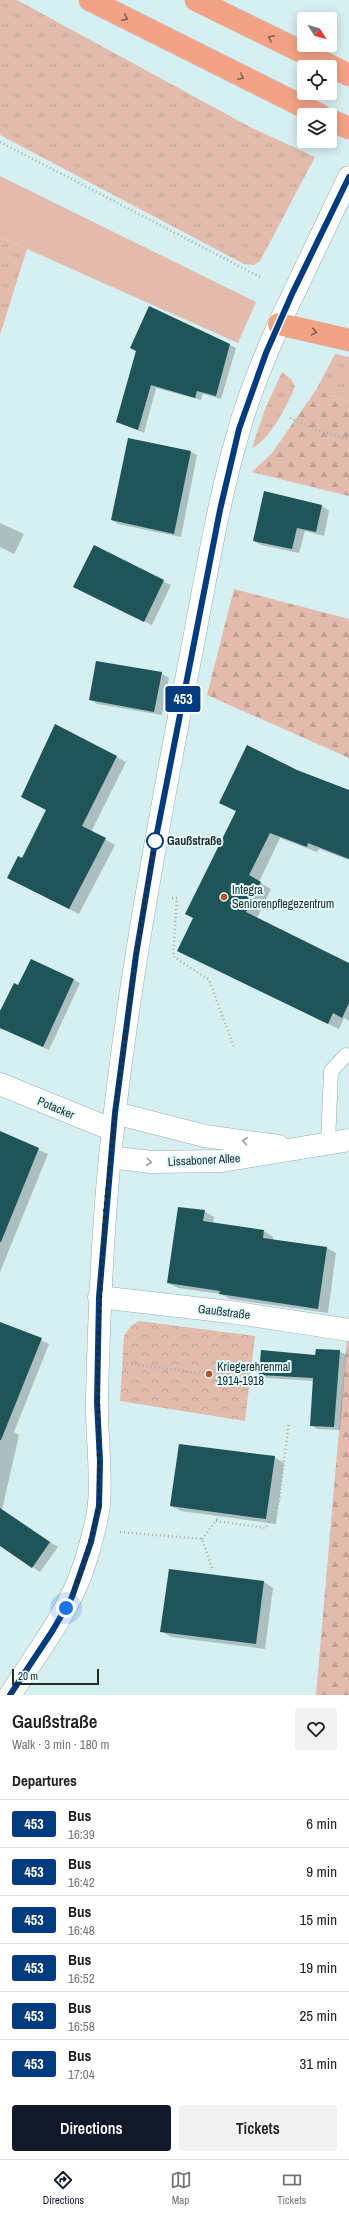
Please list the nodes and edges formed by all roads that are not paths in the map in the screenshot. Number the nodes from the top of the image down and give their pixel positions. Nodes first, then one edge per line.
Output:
1 (90, 0) edge
2 (196, 0) edge
3 (349, 75) edge
4 (305, 108) edge
5 (337, 123) edge
6 (349, 128) edge
7 (349, 177) edge
8 (279, 324) junction
9 (349, 340) edge
10 (346, 1055) dead end
11 (0, 1084) edge
12 (114, 1122) junction
13 (339, 1142) edge
14 (297, 1148) junction
15 (110, 1156) junction
16 (99, 1297) junction
17 (349, 1330) edge
18 (10, 1695) edge

1 -> 4 highway
3 -> 2 highway
5 - 6 highway
7 - 8 street
8 -> 9 highway
8 - 12 street
10 - 13 lane
11 - 12 street, Potacker
14 -> 12 street, Lissaboner Allee
12 - 15 street
13 - 14 street, Lissaboner Allee
15 -> 14 street, Lissaboner Allee
15 - 16 street
16 - 17 street, Gaußstraße
16 - 18 street

